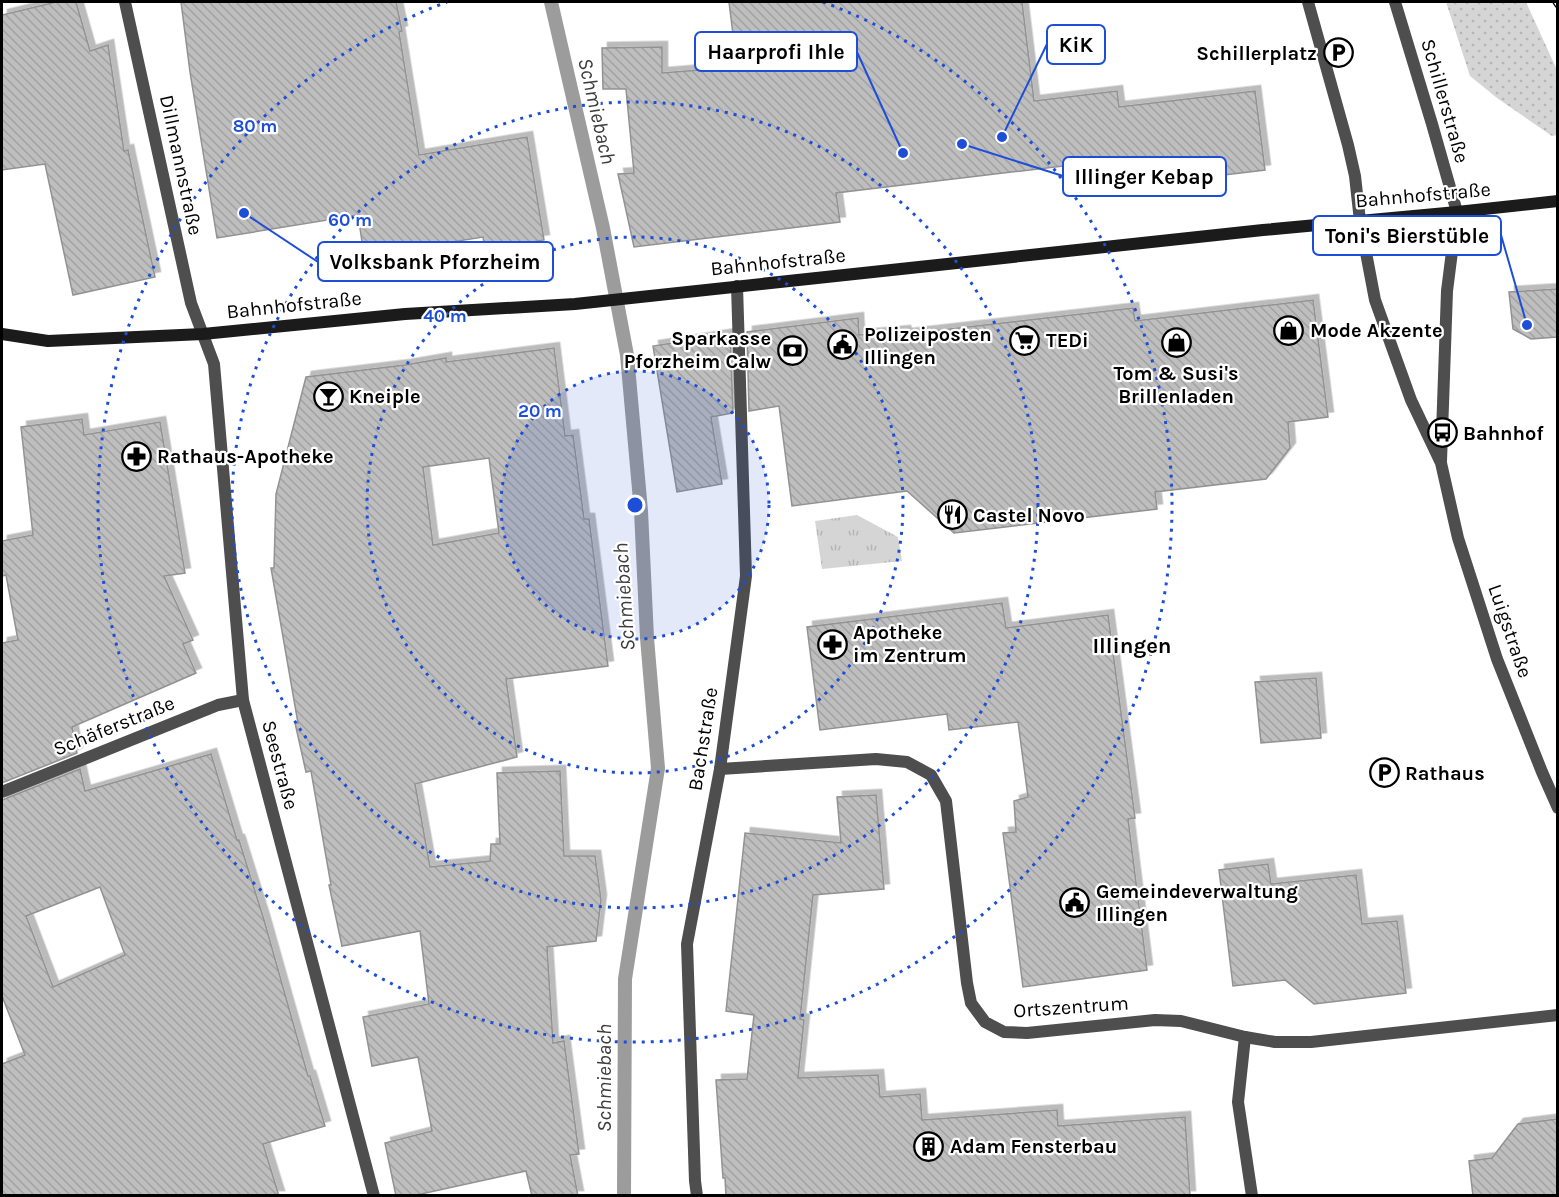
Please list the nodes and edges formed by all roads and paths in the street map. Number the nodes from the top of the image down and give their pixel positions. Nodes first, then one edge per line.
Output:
1 (126, 2) edge
2 (1308, 2) edge
3 (1395, 2) edge
4 (1557, 201) edge
5 (1456, 212) junction
6 (1360, 220) junction
7 (737, 286) junction
8 (2, 334) edge
9 (203, 334) junction
10 (1441, 463) junction
11 (243, 700) junction
12 (720, 769) junction
13 (2, 792) edge
14 (1557, 808) edge
15 (1557, 1015) edge
16 (1245, 1037) junction
17 (374, 1196) edge
18 (697, 1196) edge
19 (1252, 1196) edge

1 - 9 street, Dillmannstraße
2 - 6 street, Luigstraße
3 - 5 street, Schillerstraße
4 - 5 street, Bahnhofstraße
5 - 6 street, Bahnhofstraße
5 - 10 street, Luigstraße
6 - 7 street, Bahnhofstraße
6 - 10 street, Luigstraße
7 - 9 street, Bahnhofstraße
7 - 12 street, Bachstraße
8 - 9 street, Bahnhofstraße
9 - 11 street, Seestraße
10 - 14 street, Luigstraße
11 - 13 street, Schäferstraße
11 - 17 street, Seestraße
12 - 16 street, Ortszentrum
12 - 18 street, Bachstraße
15 - 16 street, Ortszentrum
16 - 19 street

